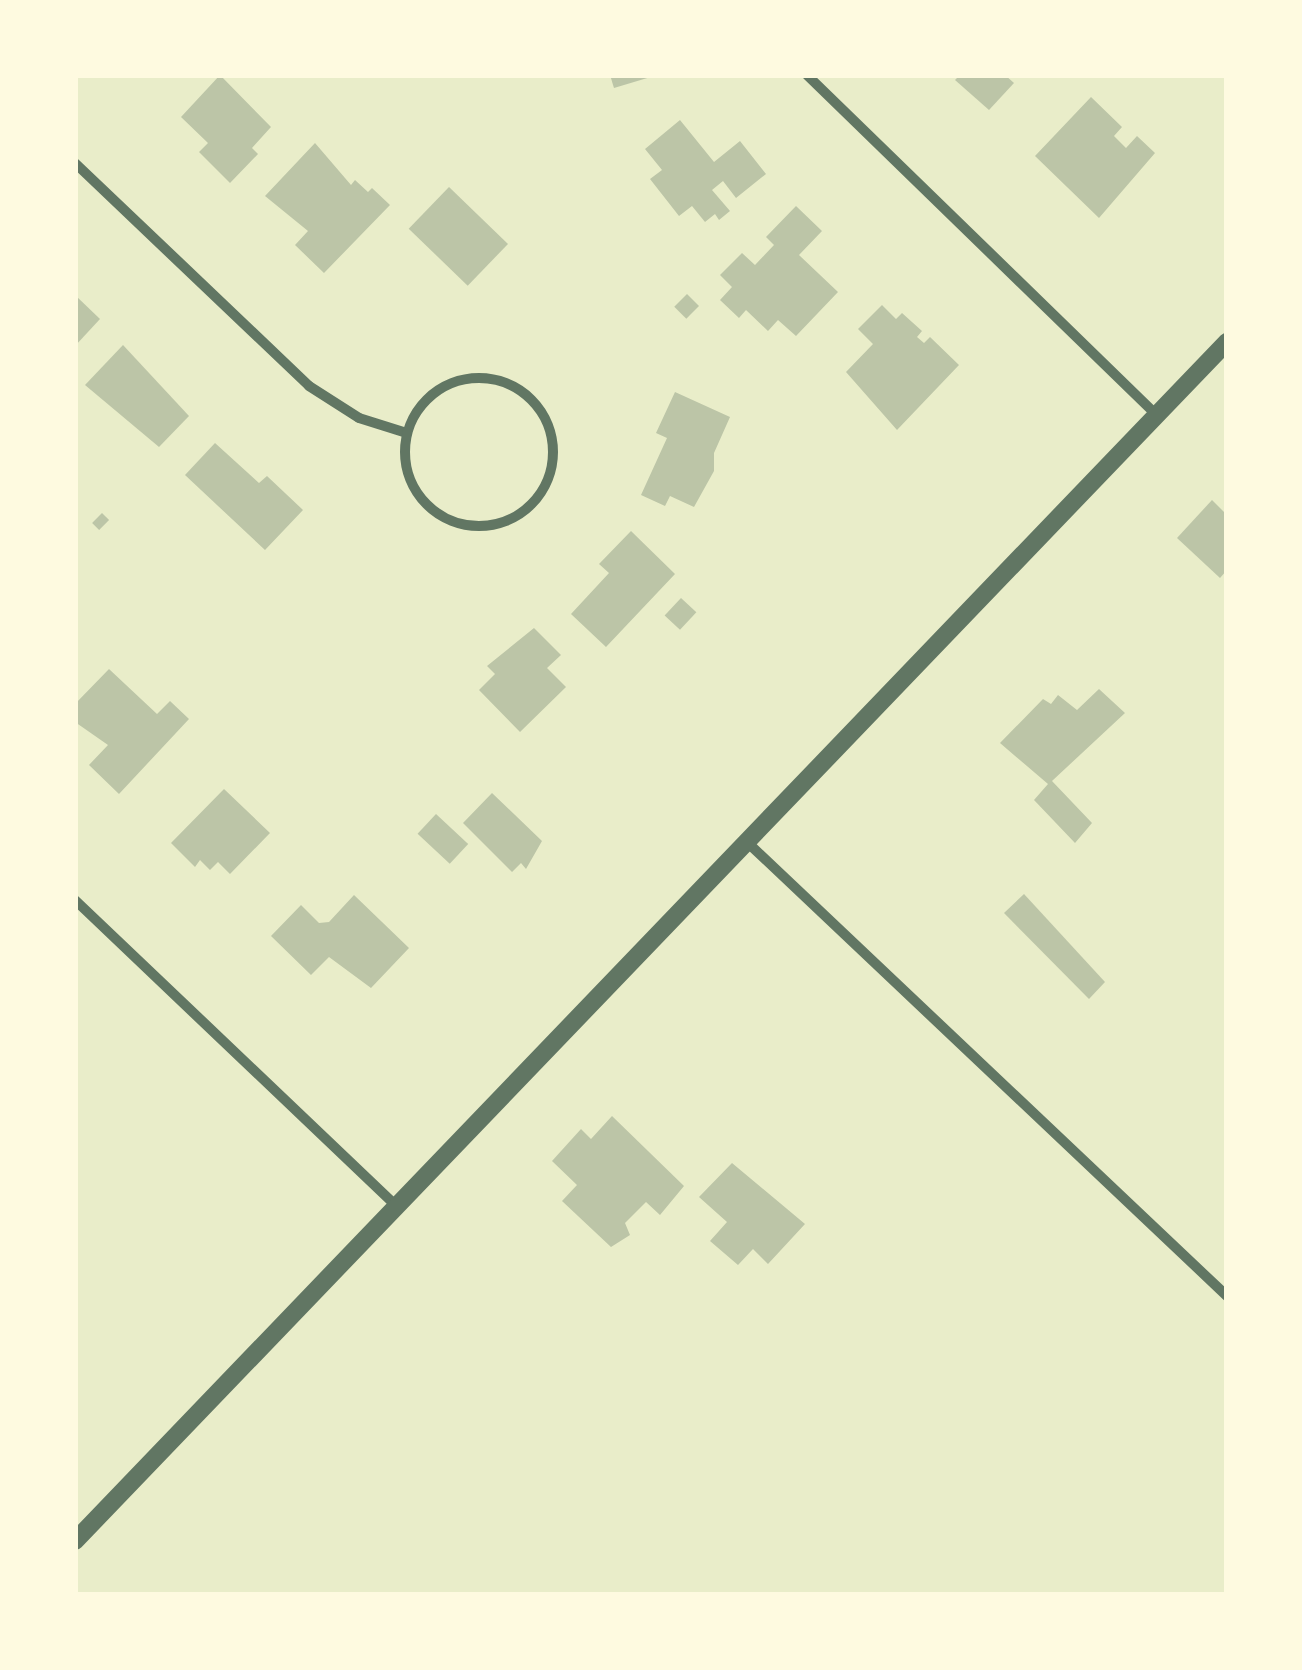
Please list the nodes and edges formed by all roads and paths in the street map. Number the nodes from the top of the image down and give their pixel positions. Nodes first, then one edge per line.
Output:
1 (807, 75) edge
2 (75, 162) edge
3 (1227, 342) edge
4 (1156, 415) junction
5 (407, 433) junction
6 (747, 842) junction
7 (75, 900) edge
8 (397, 1208) junction
9 (1227, 1296) edge
10 (75, 1541) edge

1 - 4 street
2 - 5 street
3 - 4 street
4 - 6 street
5 - 5 street
6 - 8 street
6 - 9 street
7 - 8 street
8 - 10 street

